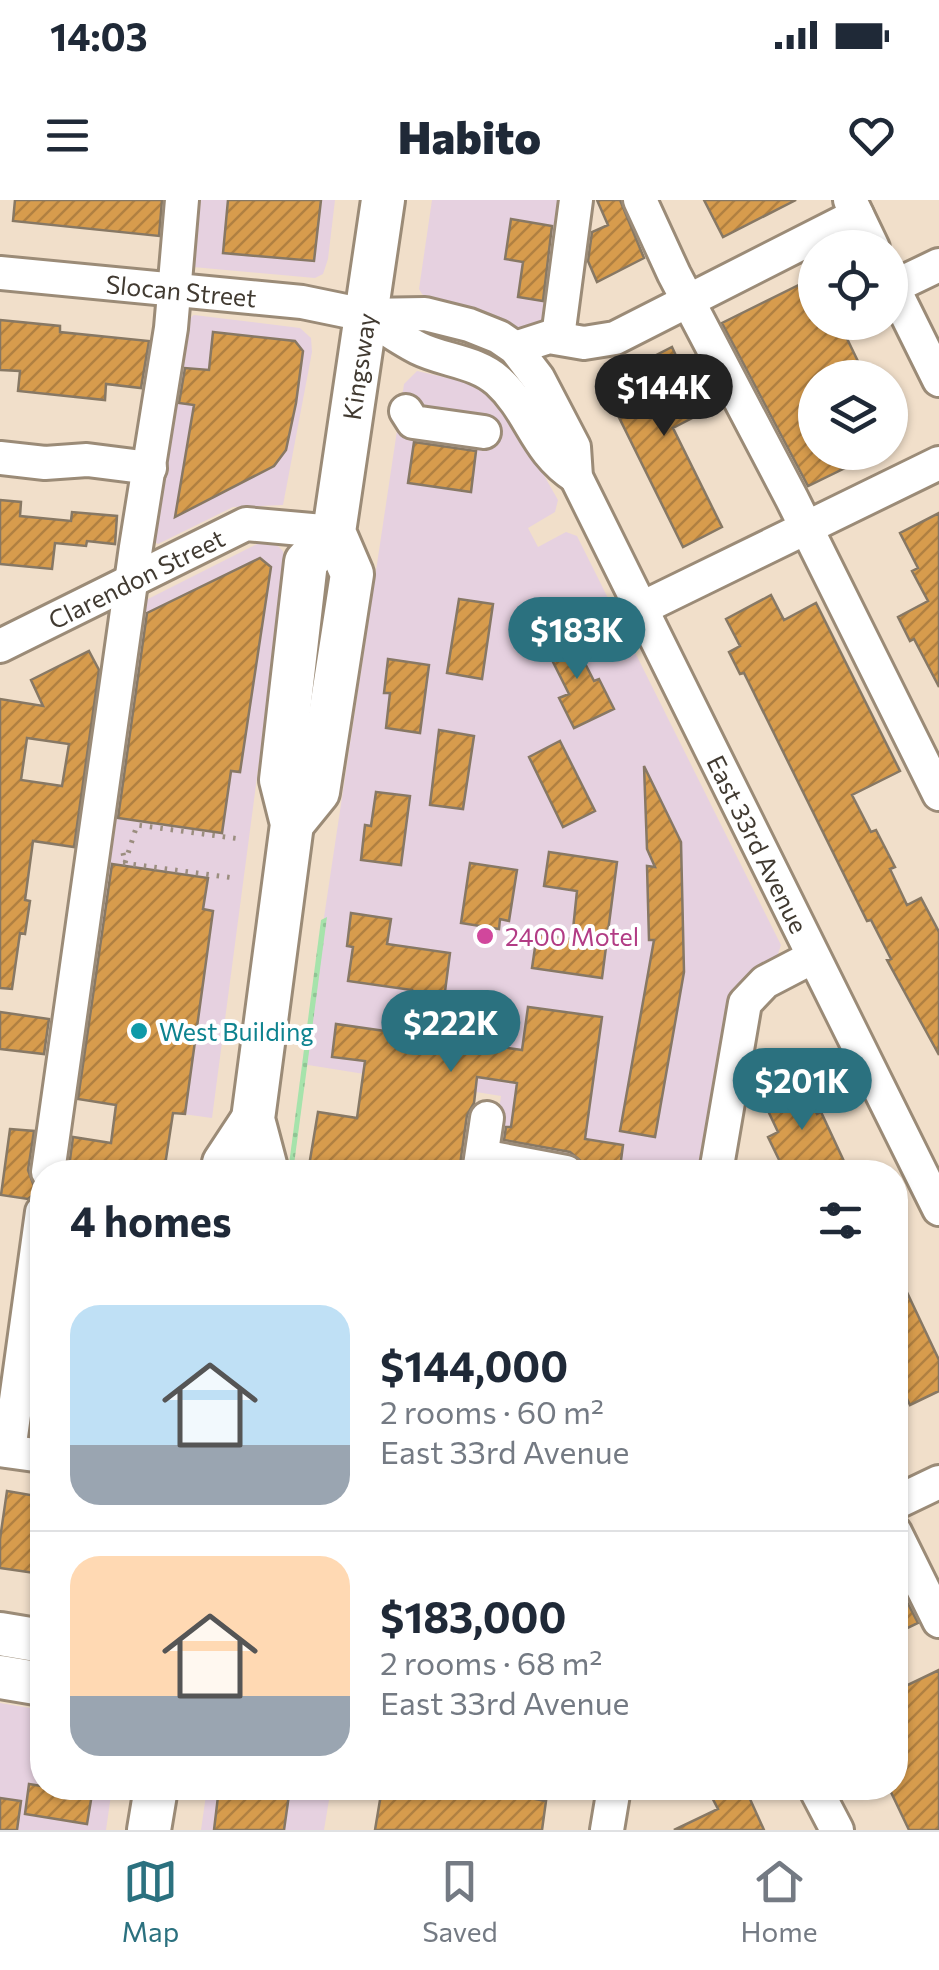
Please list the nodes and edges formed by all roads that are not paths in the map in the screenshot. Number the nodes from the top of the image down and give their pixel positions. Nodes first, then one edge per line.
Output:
1 (182, 200) edge
2 (384, 200) edge
3 (576, 200) edge
4 (640, 200) edge
5 (853, 208) edge
6 (939, 265) edge
7 (0, 273) edge
8 (908, 278) edge
9 (175, 290) junction
10 (688, 300) junction
11 (365, 315) junction
12 (908, 317) edge
13 (558, 336) junction
14 (515, 348) junction
15 (496, 379) joint
16 (939, 380) edge
17 (406, 411) dead end
18 (484, 432) dead end
19 (0, 458) edge
20 (939, 463) edge
21 (150, 468) junction
22 (576, 477) junction
23 (806, 529) junction
24 (334, 532) junction
25 (132, 580) junction
26 (642, 608) junction
27 (0, 646) edge
28 (939, 794) edge
29 (814, 957) junction
30 (487, 1118) dead end
31 (253, 1119) junction
32 (50, 1160) edge
33 (226, 1160) edge
34 (263, 1160) edge
35 (481, 1160) edge
36 (718, 1160) edge
37 (939, 1209) edge
38 (30, 1287) edge
39 (4, 1450) edge
40 (30, 1454) edge
41 (939, 1482) edge
42 (908, 1497) edge
43 (908, 1558) edge
44 (939, 1621) edge
45 (0, 1634) edge
46 (30, 1639) edge
47 (0, 1677) edge
48 (30, 1682) edge
49 (154, 1800) edge
50 (821, 1800) edge
51 (150, 1830) edge
52 (837, 1830) edge

1 - 9 street
2 - 11 main road, Kingsway
3 - 13 street
4 - 10 street
5 - 10 street
6 - 8 street
7 - 9 street, Slocan Street
9 - 11 street, Slocan Street
9 - 21 street
10 - 13 street
10 - 23 street
11 - 14 street, Slocan Street
11 - 15 street, Slocan Street
11 - 24 main road, Kingsway
12 - 16 street
13 - 14 street
14 - 22 street, East 33rd Avenue
15 - 22 street, East 33rd Avenue
17 - 18 street
19 - 21 street
20 - 23 street
21 - 25 street
22 - 26 street, East 33rd Avenue
23 - 26 street
23 - 28 street
24 - 25 street, Clarendon Street
24 - 31 main road, Kingsway
25 - 27 street, Clarendon Street
25 - 32 street
26 - 29 street, East 33rd Avenue
29 - 36 street
29 - 37 street, East 33rd Avenue
30 - 35 street
31 - 33 main road, Kingsway
31 - 34 main road, Kingsway
38 - 39 street
39 - 40 street
41 - 42 street
43 - 44 street
45 - 46 main road
47 - 48 main road
49 - 51 main road
50 - 52 street

